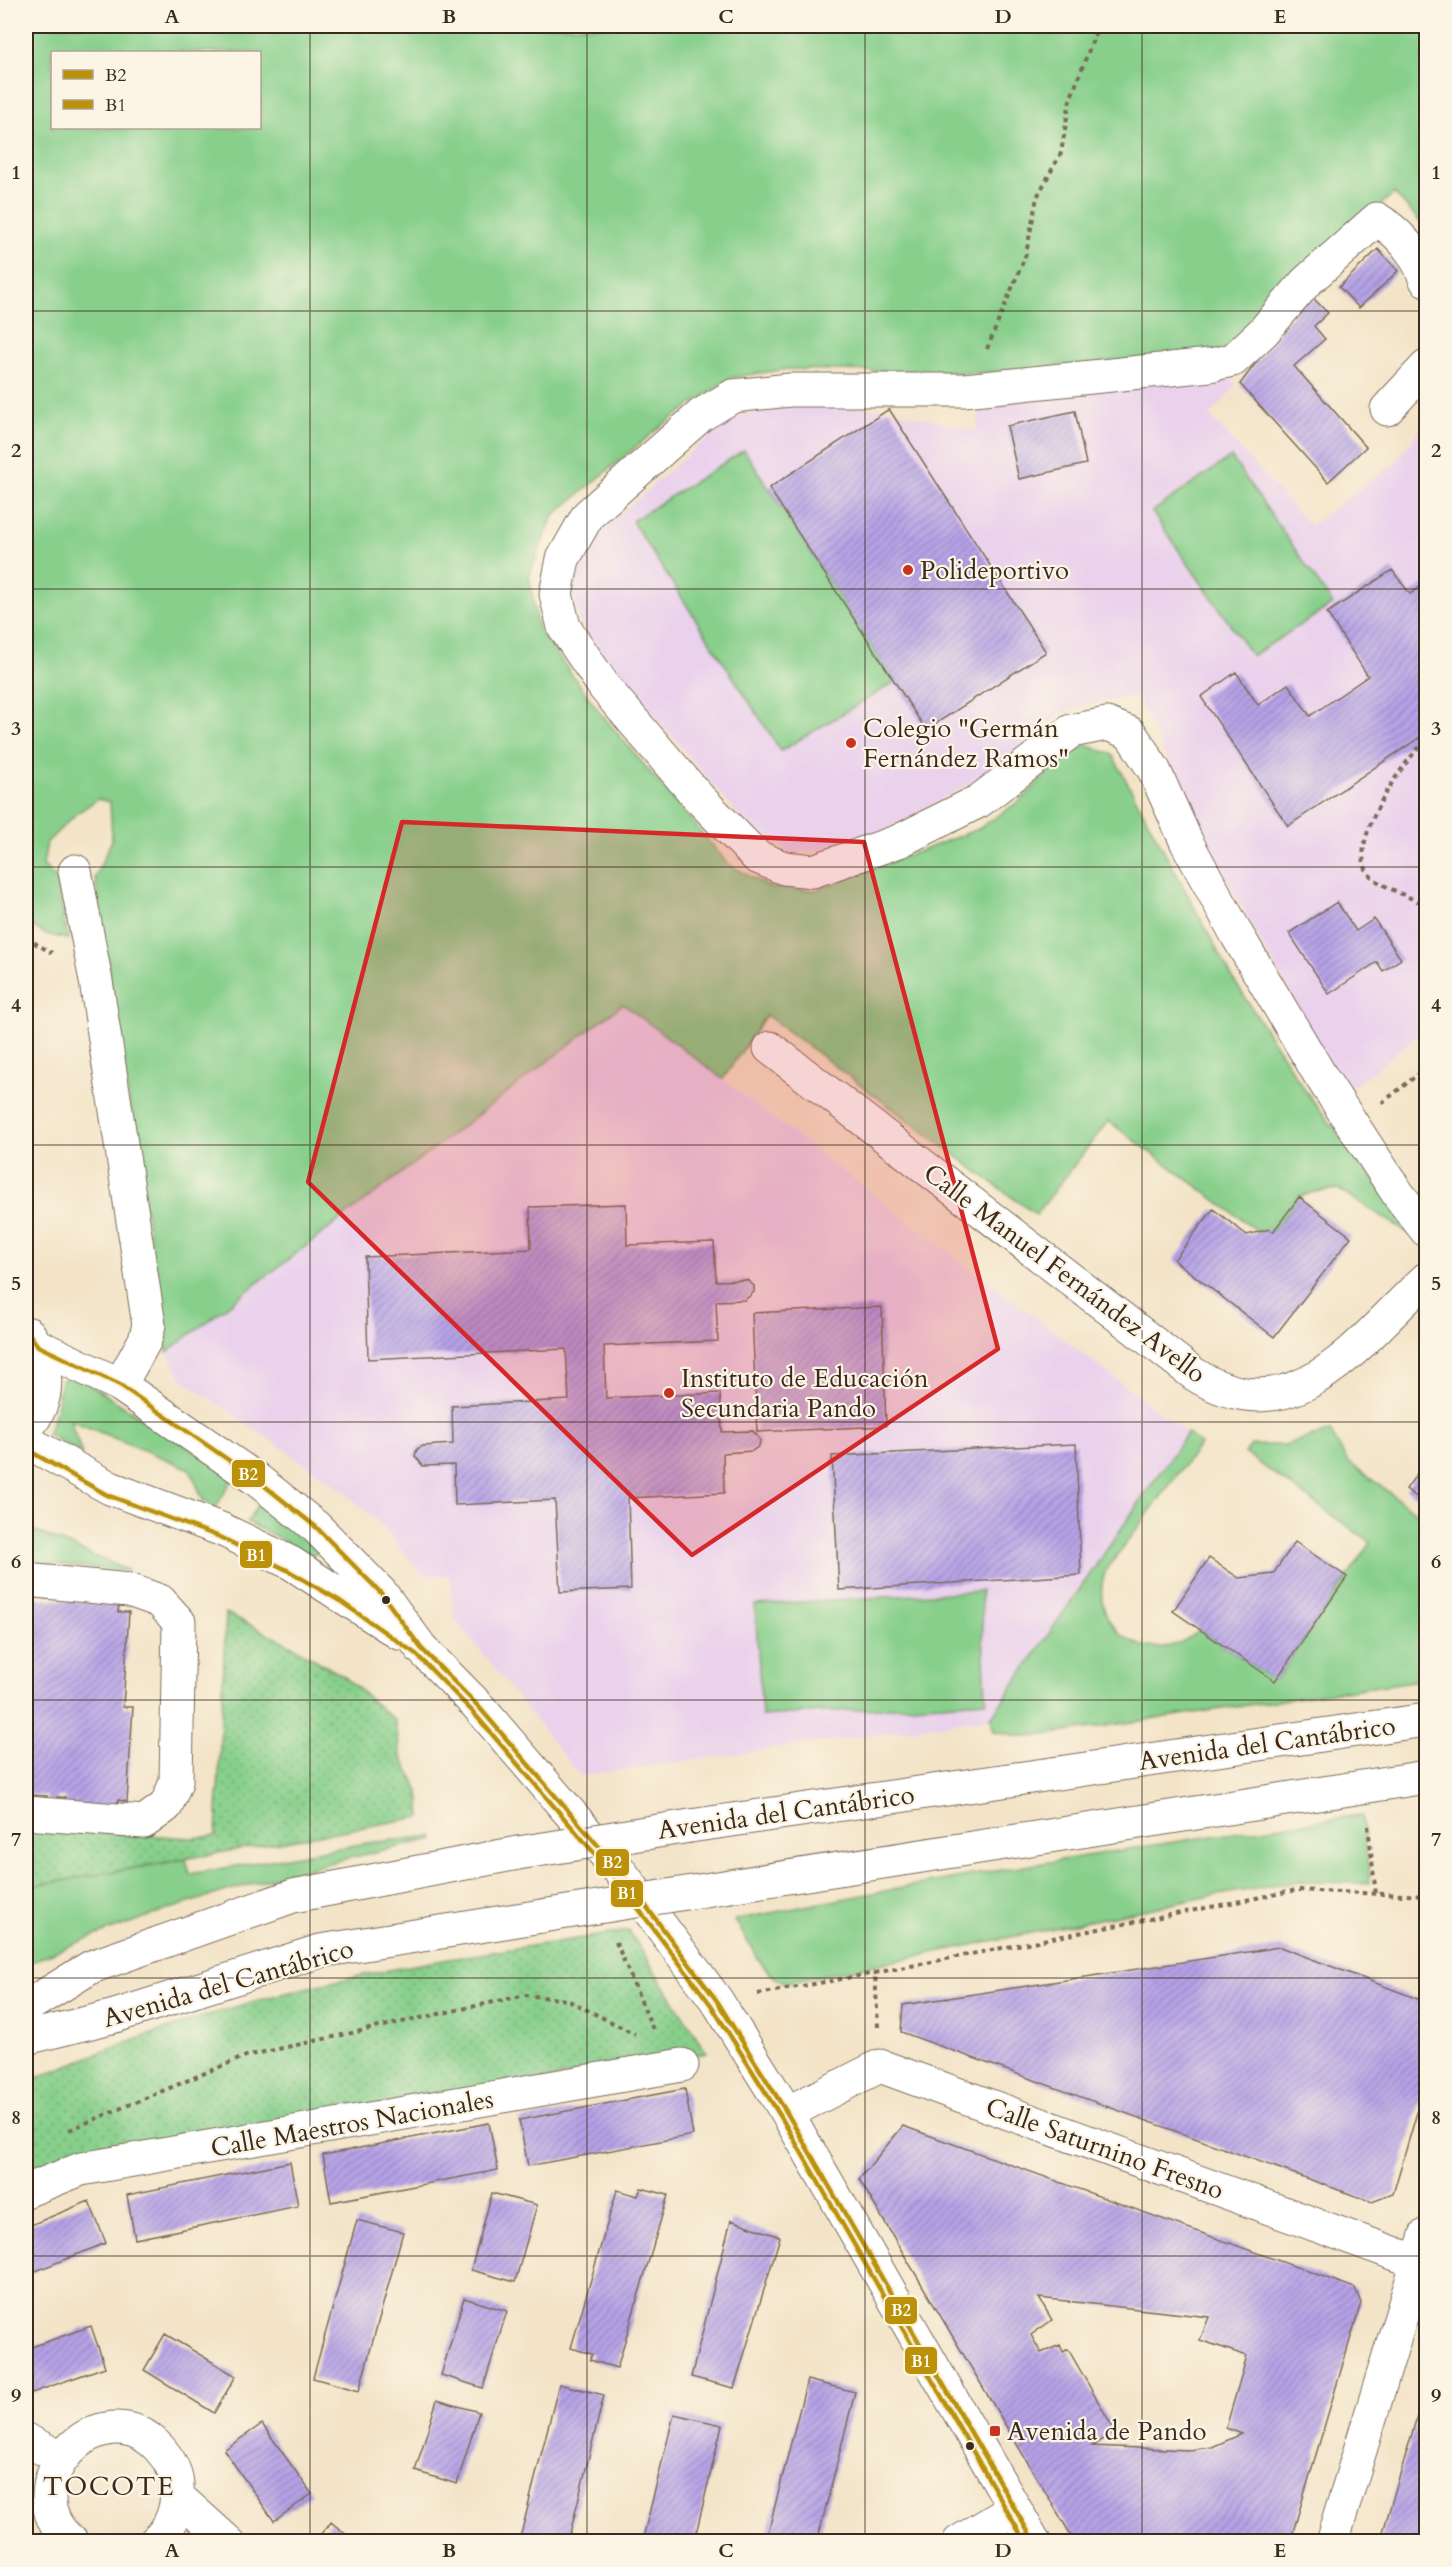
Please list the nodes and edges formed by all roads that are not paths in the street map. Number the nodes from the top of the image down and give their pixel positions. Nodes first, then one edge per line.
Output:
1 (1426, 280) edge
2 (1426, 367) edge
3 (1387, 409) dead end
4 (75, 871) dead end
5 (770, 1048) dead end
6 (1426, 1230) edge
7 (1426, 1278) edge
8 (32, 1338) edge
9 (120, 1385) junction
10 (26, 1428) edge
11 (26, 1441) edge
12 (26, 1580) edge
13 (421, 1648) junction
14 (1426, 1720) edge
15 (1426, 1777) edge
16 (26, 1813) edge
17 (33, 1997) edge
18 (26, 2038) edge
19 (682, 2065) dead end
20 (787, 2113) junction
21 (26, 2192) edge
22 (1424, 2254) edge
23 (26, 2440) edge
24 (61, 2458) junction
25 (178, 2498) junction
26 (1014, 2509) junction
27 (72, 2541) edge
28 (155, 2541) edge
29 (228, 2541) edge
30 (959, 2541) edge
31 (1034, 2541) edge
32 (1332, 2541) edge

1 - 6 street
2 - 3 street
4 - 9 street
5 - 7 street, Calle Manuel Fernández Avello
8 - 9 street
8 - 10 street
9 - 13 street
11 - 13 street
12 - 16 street
13 - 20 street
14 - 17 street, Avenida del Cantábrico, bridge
15 - 18 street, Avenida del Cantábrico, bridge
19 - 21 street, Calle Maestros Nacionales
20 - 22 street, Calle Saturnino Fresno
20 - 26 street
22 - 32 street
23 - 24 street
24 - 25 street
24 - 27 street
25 - 28 street
25 - 29 street
26 - 30 street
26 - 31 street

